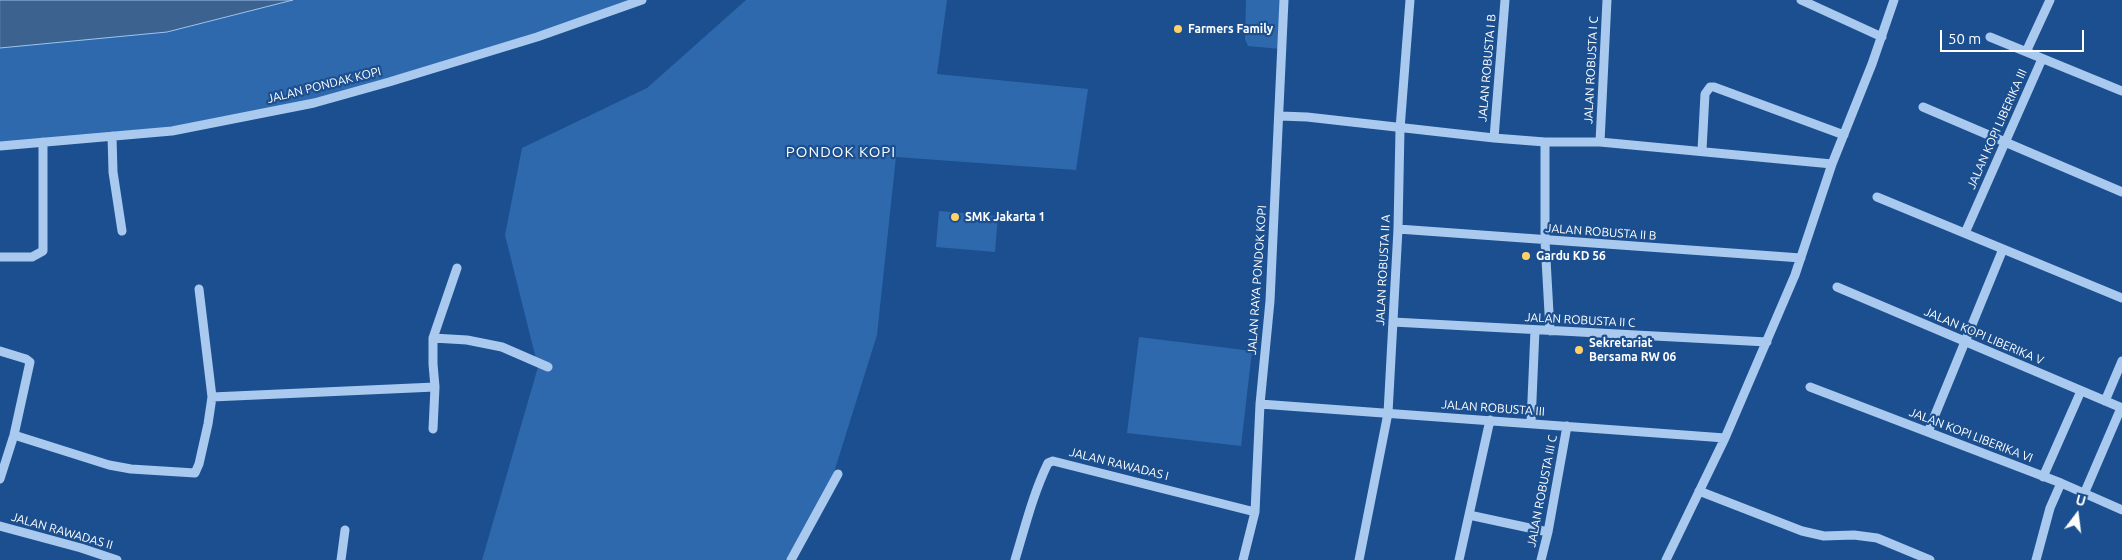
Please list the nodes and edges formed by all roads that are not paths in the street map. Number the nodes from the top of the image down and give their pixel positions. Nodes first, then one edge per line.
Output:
1 (642, 0) edge
2 (1284, 0) edge
3 (1410, 0) edge
4 (1505, 0) edge
5 (1607, 0) edge
6 (1801, 0) edge
7 (1894, 0) edge
8 (2050, 0) edge
9 (1882, 36) junction
10 (1990, 37) dead end
11 (2026, 52) junction
12 (2042, 59) junction
13 (2122, 91) edge
14 (1923, 107) dead end
15 (1280, 116) junction
16 (1400, 129) junction
17 (1844, 135) junction
18 (112, 136) junction
19 (1494, 138) junction
20 (2005, 141) junction
21 (43, 142) junction
22 (1545, 142) junction
23 (1600, 142) junction
24 (0, 146) edge
25 (1702, 150) junction
26 (1832, 164) junction
27 (2122, 192) edge
28 (1877, 197) dead end
29 (1398, 230) junction
30 (122, 231) dead end
31 (1965, 233) junction
32 (1546, 241) junction
33 (2003, 249) junction
34 (0, 257) edge
35 (1801, 258) junction
36 (457, 268) dead end
37 (1837, 287) dead end
38 (198, 289) dead end
39 (2122, 298) edge
40 (1393, 322) junction
41 (1535, 330) junction
42 (1550, 331) junction
43 (434, 338) junction
44 (1767, 342) junction
45 (1965, 342) junction
46 (0, 352) edge
47 (2122, 361) edge
48 (548, 368) dead end
49 (435, 387) junction
50 (1810, 387) dead end
51 (2081, 391) junction
52 (212, 397) junction
53 (2105, 401) junction
54 (1260, 404) junction
55 (2122, 408) edge
56 (1388, 413) junction
57 (1490, 420) junction
58 (1531, 423) junction
59 (1567, 426) junction
60 (433, 430) dead end
61 (1928, 432) junction
62 (14, 435) junction
63 (1725, 438) junction
64 (838, 474) dead end
65 (2043, 477) junction
66 (0, 479) edge
67 (2060, 483) junction
68 (1699, 491) junction
69 (2084, 494) junction
70 (2122, 510) edge
71 (1255, 512) junction
72 (1469, 515) junction
73 (0, 526) edge
74 (345, 530) dead end
75 (1548, 532) junction
76 (117, 560) edge
77 (341, 560) edge
78 (791, 560) edge
79 (1014, 560) edge
80 (1243, 560) edge
81 (1359, 560) edge
82 (1459, 560) edge
83 (1541, 560) edge
84 (1666, 560) edge
85 (1930, 560) edge
86 (2036, 560) edge

1 - 18 street, JALAN PONDAK KOPI
2 - 15 street, JALAN RAYA PONDOK KOPI
3 - 16 street, JALAN ROBUSTA II A
4 - 19 street, JALAN ROBUSTA I B
5 - 23 street, JALAN ROBUSTA I C
6 - 9 street
7 - 9 street
8 - 11 street
9 - 17 street
10 - 11 street
11 - 12 street
12 - 13 street, JALAN KOPI LIBERIKA III
12 - 20 street, JALAN KOPI LIBERIKA III
14 - 20 street
15 - 16 street
15 - 54 street, JALAN RAYA PONDOK KOPI
16 - 19 street
16 - 29 street, JALAN ROBUSTA II A
17 - 25 street
17 - 26 street
18 - 21 street, JALAN PONDAK KOPI
18 - 30 street
19 - 22 street
20 - 27 street
20 - 31 street, JALAN KOPI LIBERIKA III
21 - 24 street, JALAN PONDAK KOPI
21 - 34 street
22 - 23 street
22 - 32 street
23 - 25 street
25 - 26 street
26 - 35 street
28 - 31 street
29 - 32 street, JALAN ROBUSTA II B
29 - 40 street, JALAN ROBUSTA II A
31 - 33 street
32 - 35 street, JALAN ROBUSTA II B
32 - 42 street
33 - 39 street
33 - 45 street
35 - 44 street
36 - 43 street
37 - 45 street, JALAN KOPI LIBERIKA V
38 - 52 street
40 - 41 street, JALAN ROBUSTA II C
40 - 56 street, JALAN ROBUSTA II A
41 - 42 street, JALAN ROBUSTA II C
41 - 58 street
42 - 44 street, JALAN ROBUSTA II C
43 - 48 street
43 - 49 street
44 - 63 street
45 - 51 street, JALAN KOPI LIBERIKA V
45 - 61 street
46 - 62 street
47 - 53 street
49 - 52 street
49 - 60 street
50 - 61 street, JALAN KOPI LIBERIKA VI
51 - 53 street, JALAN KOPI LIBERIKA V
51 - 65 street
52 - 62 street
53 - 55 street, JALAN KOPI LIBERIKA V
54 - 56 street, JALAN ROBUSTA III
54 - 71 street, JALAN RAYA PONDOK KOPI
55 - 69 street
56 - 57 street, JALAN ROBUSTA III
56 - 81 street, JALAN ROBUSTA II A
57 - 58 street, JALAN ROBUSTA III
57 - 72 street
58 - 59 street, JALAN ROBUSTA III
59 - 63 street, JALAN ROBUSTA III
59 - 75 street, JALAN ROBUSTA III C
61 - 65 street, JALAN KOPI LIBERIKA VI
62 - 66 street
63 - 68 street
64 - 78 street
65 - 67 street, JALAN KOPI LIBERIKA VI
67 - 69 street, JALAN KOPI LIBERIKA VI
67 - 86 street
68 - 84 street
68 - 85 street
69 - 70 street, JALAN KOPI LIBERIKA VI
71 - 79 street, JALAN RAWADAS I
71 - 80 street, JALAN RAYA PONDOK KOPI
72 - 75 street
72 - 82 street
73 - 76 street, JALAN RAWADAS II
74 - 77 street
75 - 83 street, JALAN ROBUSTA III C

